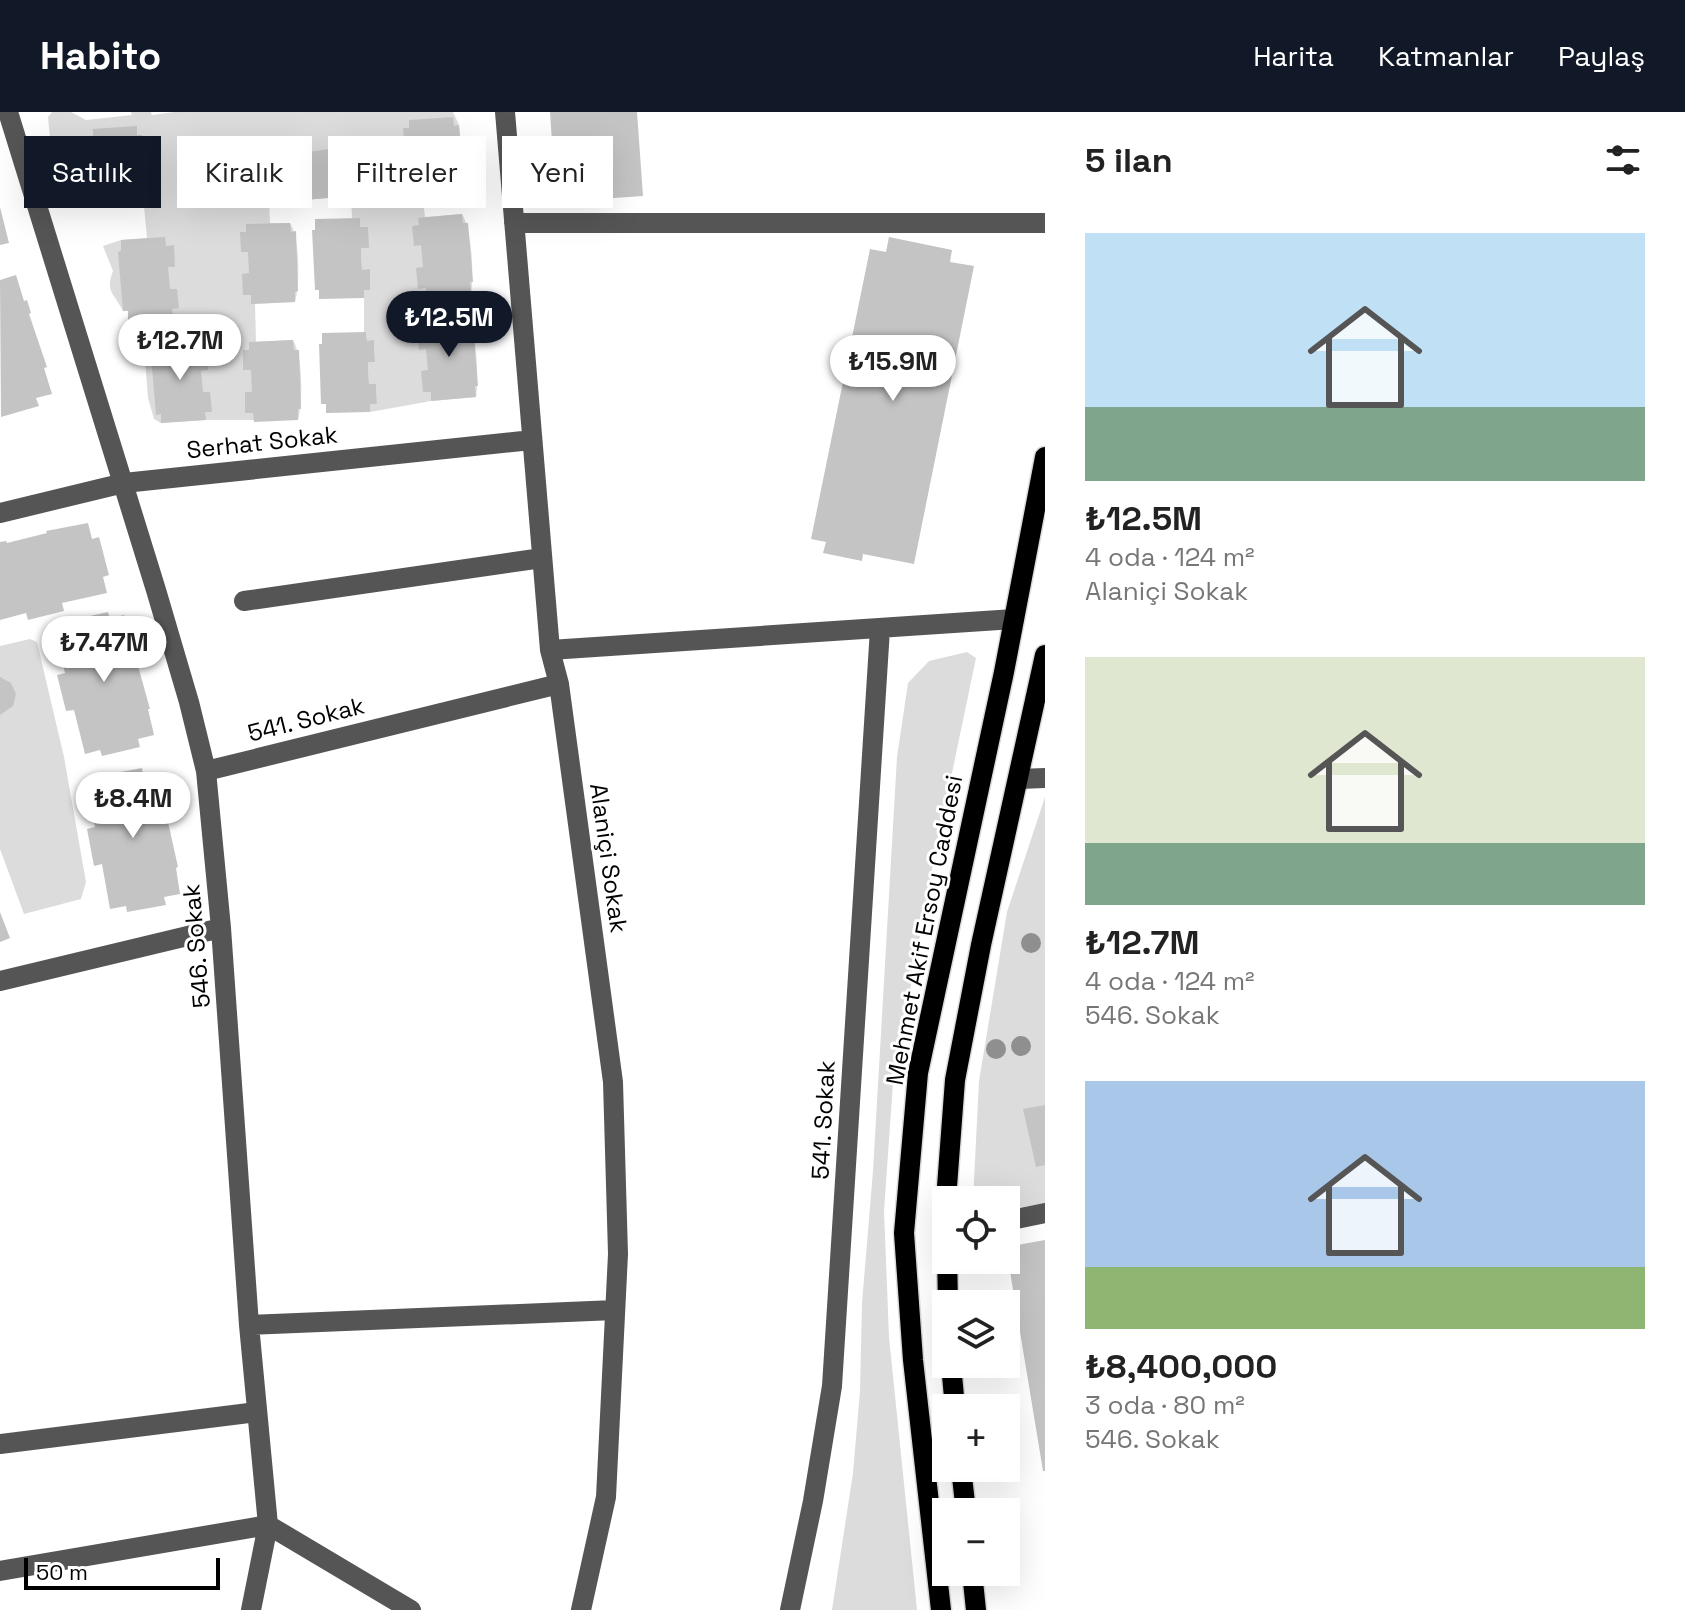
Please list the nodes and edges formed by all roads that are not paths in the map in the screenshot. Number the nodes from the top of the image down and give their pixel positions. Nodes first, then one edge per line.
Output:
1 (8, 112) edge
2 (505, 112) edge
3 (514, 223) junction
4 (1045, 223) edge
5 (532, 440) junction
6 (1045, 457) edge
7 (124, 483) junction
8 (0, 513) edge
9 (542, 558) junction
10 (244, 601) dead end
11 (1014, 619) junction
12 (880, 629) junction
13 (550, 650) junction
14 (1045, 655) edge
15 (559, 684) junction
16 (206, 771) junction
17 (1045, 778) edge
18 (1019, 779) junction
19 (221, 928) junction
20 (0, 981) edge
21 (947, 1186) edge
22 (1045, 1213) edge
23 (1020, 1218) edge
24 (615, 1310) junction
25 (249, 1325) junction
26 (257, 1412) junction
27 (0, 1444) edge
28 (268, 1525) junction
29 (0, 1571) edge
30 (973, 1586) edge
31 (251, 1610) edge
32 (411, 1610) edge
33 (581, 1610) edge
34 (790, 1610) edge
35 (941, 1610) edge
36 (976, 1610) edge

1 - 7 street, 546. Sokak
2 - 3 street, Alaniçi Sokak
3 - 4 street
3 - 5 street, Alaniçi Sokak
5 - 7 street, Serhat Sokak
5 - 9 street, Alaniçi Sokak
6 - 11 main road, Mehmet Akif Ersoy Caddesi
7 - 8 street, Serhat Sokak
7 - 16 street, 546. Sokak
9 - 10 street
9 - 13 street, Alaniçi Sokak
11 - 12 street
11 - 35 main road, Mehmet Akif Ersoy Caddesi
12 - 13 street
12 - 34 street, 541. Sokak
13 - 15 street, Alaniçi Sokak
14 - 18 main road
15 - 16 street, 541. Sokak
15 - 24 street, Alaniçi Sokak
16 - 19 street, 546. Sokak
17 - 18 street
18 - 21 main road
19 - 20 street
19 - 25 street, 546. Sokak
22 - 23 street
24 - 25 street
24 - 33 street, Alaniçi Sokak
25 - 26 street, 546. Sokak
26 - 27 street
26 - 28 street, 546. Sokak
28 - 29 street
28 - 31 street, 546. Sokak
28 - 32 street
30 - 36 main road

